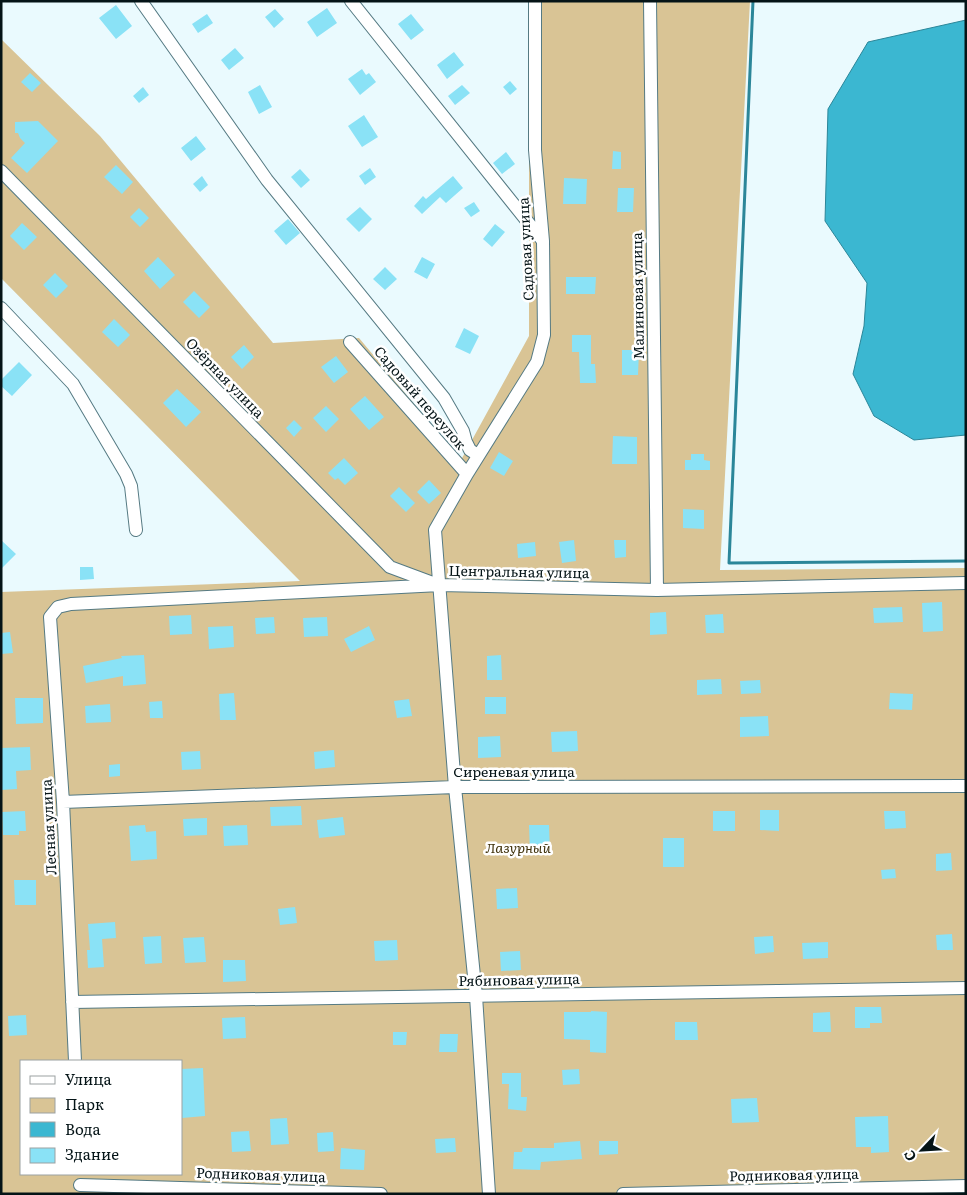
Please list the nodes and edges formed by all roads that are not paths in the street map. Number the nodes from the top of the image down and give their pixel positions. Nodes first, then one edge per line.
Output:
1 (141, 1) edge
2 (351, 1) edge
3 (534, 1) edge
4 (650, 1) edge
5 (1, 171) edge
6 (543, 242) junction
7 (1, 308) edge
8 (350, 342) dead end
9 (478, 456) junction
10 (467, 474) junction
11 (136, 530) dead end
12 (966, 583) edge
13 (440, 585) junction
14 (657, 590) junction
15 (71, 604) joint
16 (966, 786) edge
17 (455, 788) junction
18 (63, 802) junction
19 (966, 988) edge
20 (476, 996) junction
21 (72, 1002) junction
22 (74, 1060) edge
23 (80, 1184) edge
24 (966, 1186) edge
25 (381, 1194) edge
26 (489, 1194) edge
27 (623, 1194) edge

1 - 9 street
2 - 6 street
3 - 6 street, Садовая улица
4 - 14 street, Малиновая улица
5 - 13 street, Озёрная улица
6 - 9 street, Садовая улица
7 - 11 street
8 - 10 street, Садовый переулок
9 - 10 street, Садовая улица
10 - 13 street, Садовая улица
12 - 14 street, Центральная улица
13 - 14 street, Центральная улица
13 - 15 street, Центральная улица
13 - 17 street, Садовая улица
15 - 18 street, Лесная улица
16 - 17 street, Сиреневая улица
17 - 18 street, Сиреневая улица
17 - 20 street, Садовая улица
18 - 21 street, Лесная улица
19 - 20 street, Рябиновая улица
20 - 21 street, Рябиновая улица
20 - 26 street, Садовая улица
21 - 22 street, Лесная улица
23 - 25 street, Родниковая улица
24 - 27 street, Родниковая улица

